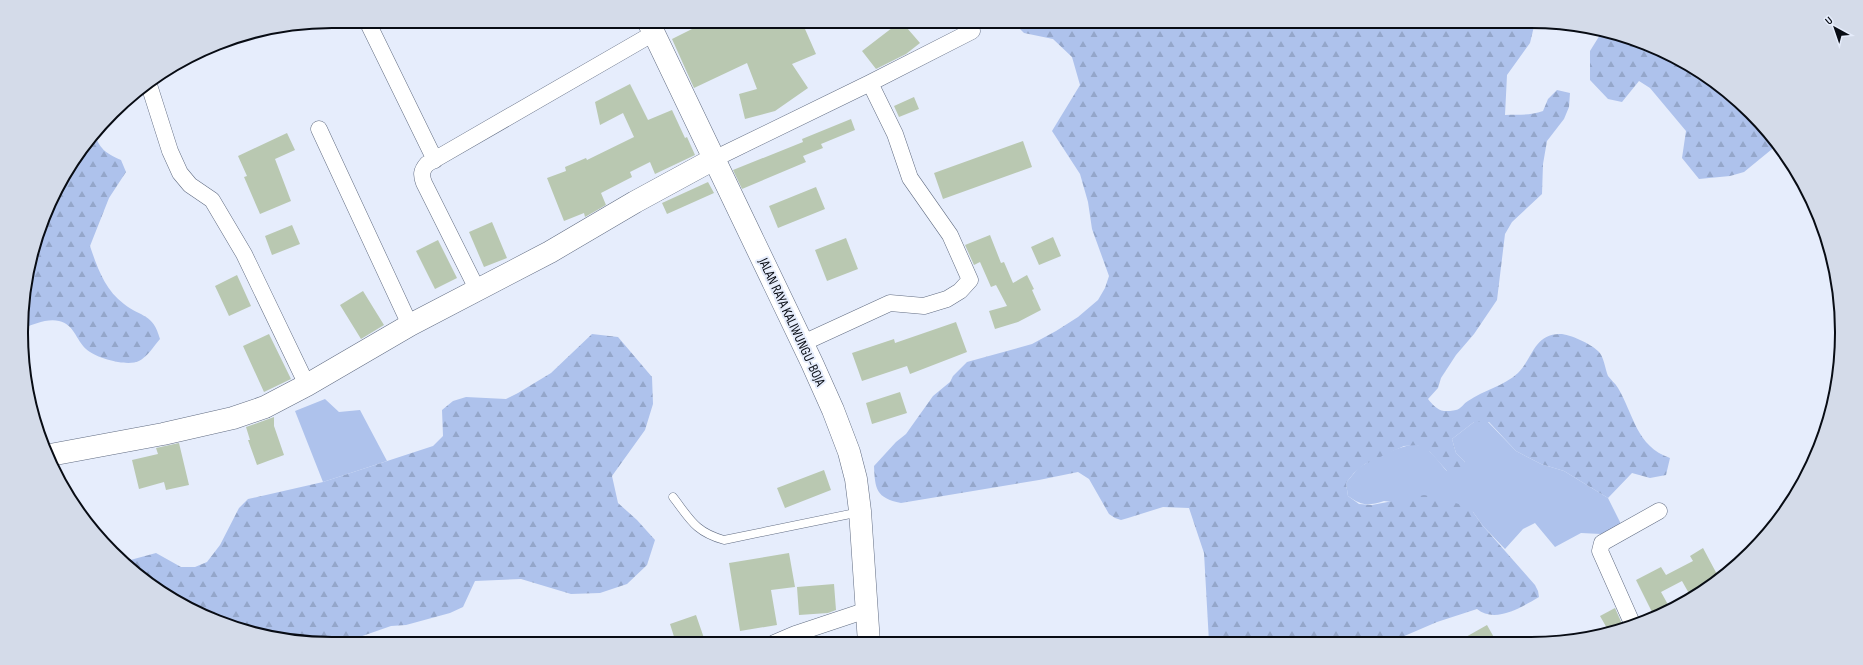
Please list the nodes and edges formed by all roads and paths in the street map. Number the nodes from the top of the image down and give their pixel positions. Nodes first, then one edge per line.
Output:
1 (370, 28) edge
2 (649, 28) edge
3 (651, 28) edge
4 (972, 31) dead end
5 (870, 83) junction
6 (150, 89) edge
7 (319, 129) dead end
8 (714, 159) junction
9 (435, 160) junction
10 (478, 290) junction
11 (410, 325) junction
12 (803, 342) junction
13 (307, 385) junction
14 (53, 453) edge
15 (673, 497) dead end
16 (860, 511) junction
17 (1659, 511) dead end
18 (867, 610) junction
19 (1631, 620) edge
20 (788, 637) edge
21 (869, 637) edge

1 - 9 street
2 - 9 street
3 - 8 street, JALAN RAYA KALIWUNGU-BOJA
4 - 5 street
5 - 8 street
5 - 12 street
6 - 13 street
7 - 11 street
8 - 10 street
8 - 12 street, JALAN RAYA KALIWUNGU-BOJA
9 - 10 street
10 - 11 street
11 - 13 street
12 - 16 street, JALAN RAYA KALIWUNGU-BOJA
13 - 14 street
15 - 16 lane
16 - 18 street, JALAN RAYA KALIWUNGU-BOJA
17 - 19 street
18 - 20 street
18 - 21 street, JALAN RAYA KALIWUNGU-BOJA

